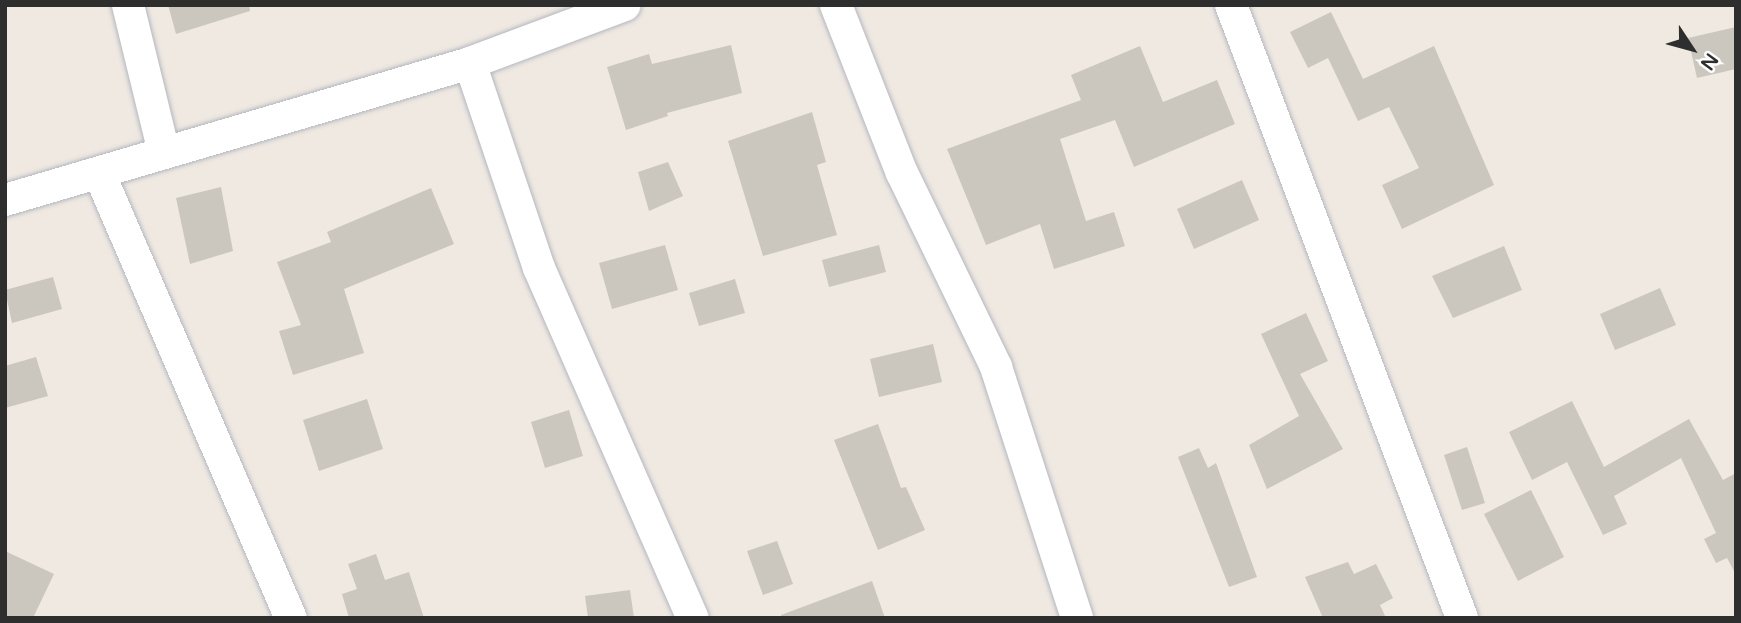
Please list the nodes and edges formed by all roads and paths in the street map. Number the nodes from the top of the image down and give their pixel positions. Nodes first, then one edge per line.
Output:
1 (128, 5) edge
2 (625, 5) edge
3 (836, 5) edge
4 (1231, 5) edge
5 (470, 63) junction
6 (164, 153) junction
7 (100, 175) junction
8 (5, 200) edge
9 (291, 618) edge
10 (693, 618) edge
11 (1077, 618) edge
12 (1462, 618) edge

1 - 6 street
2 - 5 street
3 - 11 street
4 - 12 street
5 - 6 street
5 - 10 street
6 - 7 street
7 - 8 street
7 - 9 street

